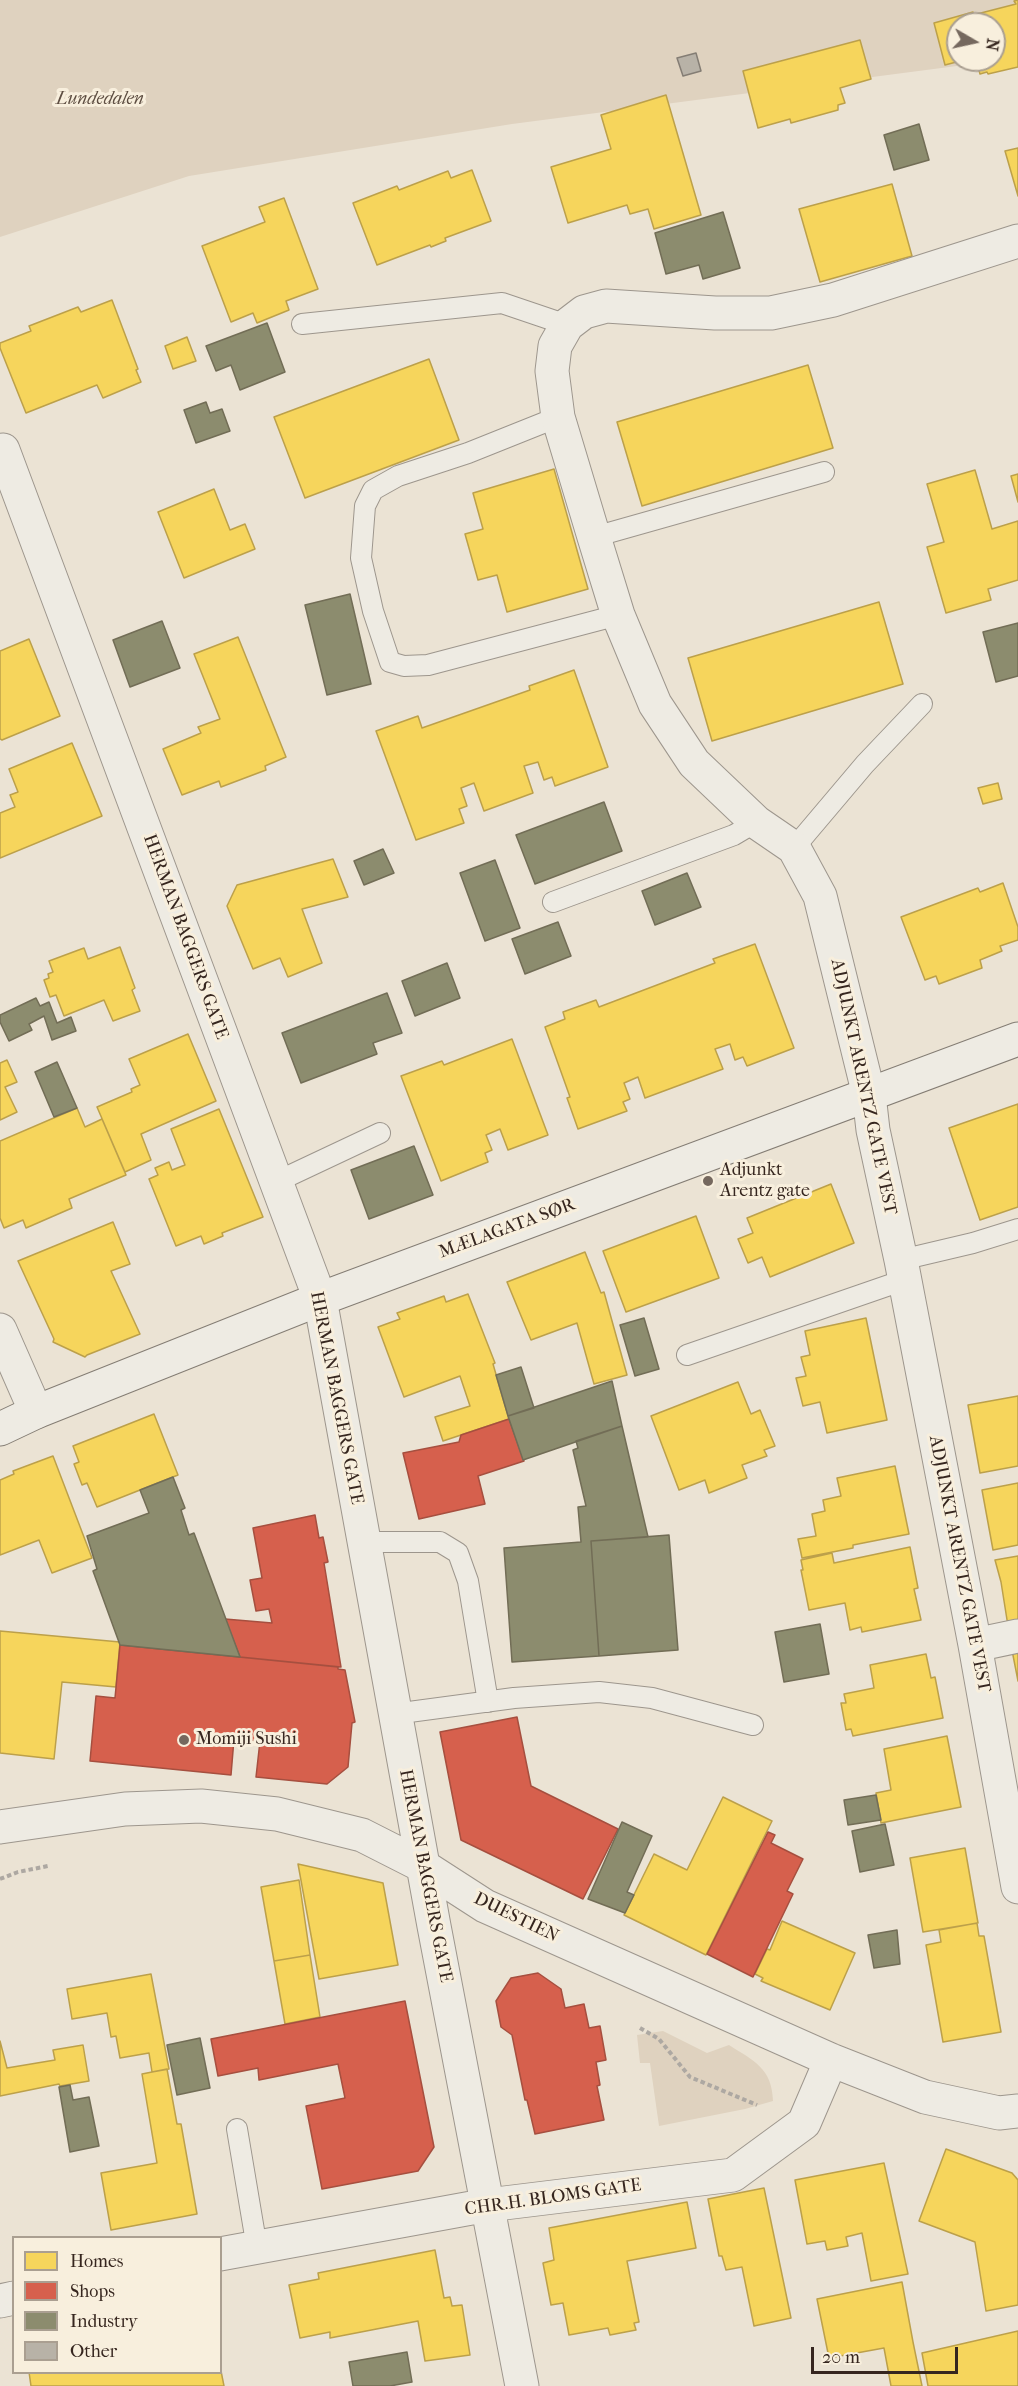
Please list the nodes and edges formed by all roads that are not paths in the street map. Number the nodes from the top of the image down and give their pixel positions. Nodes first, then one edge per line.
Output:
1 (1018, 241) edge
2 (302, 324) dead end
3 (567, 326) junction
4 (558, 417) junction
5 (3, 450) dead end
6 (824, 472) dead end
7 (594, 537) junction
8 (618, 615) junction
9 (922, 704) dead end
10 (756, 822) junction
11 (794, 848) junction
12 (553, 902) dead end
13 (1018, 1039) edge
14 (868, 1095) junction
15 (380, 1133) dead end
16 (276, 1182) junction
17 (1018, 1229) edge
18 (902, 1270) junction
19 (320, 1299) junction
20 (0, 1330) edge
21 (687, 1355) dead end
22 (36, 1412) junction
23 (0, 1429) edge
24 (363, 1542) junction
25 (1018, 1636) edge
26 (975, 1646) junction
27 (488, 1702) junction
28 (394, 1714) junction
29 (753, 1725) dead end
30 (0, 1827) edge
31 (1013, 1827) edge
32 (423, 1866) junction
33 (1018, 1887) edge
34 (831, 2060) junction
35 (1018, 2111) edge
36 (237, 2129) dead end
37 (488, 2205) junction
38 (257, 2248) junction
39 (222, 2254) edge
40 (522, 2386) edge

1 - 3 street
2 - 3 lane
3 - 4 street, ADJUNKT ARENTZ GATE VEST
4 - 7 street, ADJUNKT ARENTZ GATE VEST
4 - 8 lane
5 - 16 street, HERMAN BAGGERS GATE
6 - 7 lane
7 - 8 street, ADJUNKT ARENTZ GATE VEST
8 - 10 street, ADJUNKT ARENTZ GATE VEST
9 - 11 lane
10 - 11 street, ADJUNKT ARENTZ GATE VEST
10 - 12 lane
11 - 14 street, ADJUNKT ARENTZ GATE VEST
13 - 14 street, MÆLAGATA SØR
14 - 18 street, ADJUNKT ARENTZ GATE VEST
14 - 19 street, MÆLAGATA SØR
15 - 16 lane
16 - 19 street, HERMAN BAGGERS GATE
17 - 18 lane
18 - 21 lane
18 - 26 street, ADJUNKT ARENTZ GATE VEST
19 - 22 street, MÆLAGATA SØR
19 - 24 street, HERMAN BAGGERS GATE
20 - 22 street
22 - 23 street, MÆLAGATA SØR
24 - 27 lane
24 - 28 street, HERMAN BAGGERS GATE
25 - 26 street
26 - 31 street, ADJUNKT ARENTZ GATE VEST
27 - 28 lane
27 - 29 lane
28 - 32 street, HERMAN BAGGERS GATE
30 - 32 street, DUESTIEN
31 - 33 street, ADJUNKT ARENTZ GATE VEST
32 - 34 street, DUESTIEN
32 - 37 street, HERMAN BAGGERS GATE
34 - 35 street, DUESTIEN
34 - 37 street, CHR.H. BLOMS GATE
36 - 38 lane
37 - 38 street, CHR.H. BLOMS GATE
37 - 40 street, HERMAN BAGGERS GATE
38 - 39 street, CHR.H. BLOMS GATE

